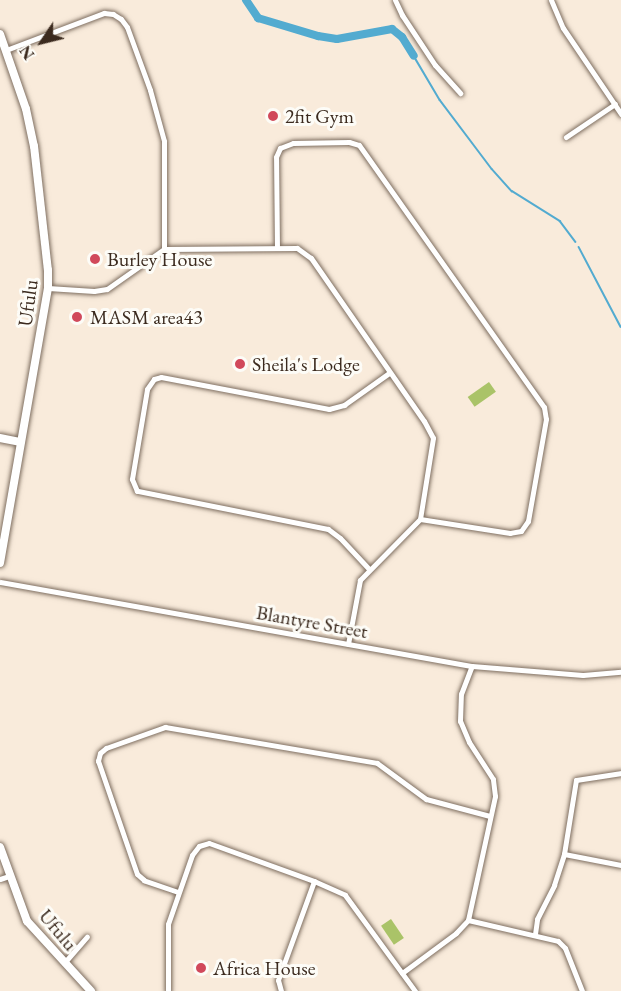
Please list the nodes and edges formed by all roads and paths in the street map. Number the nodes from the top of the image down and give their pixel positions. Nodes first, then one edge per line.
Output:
1 (395, 0) edge
2 (551, 0) edge
3 (0, 34) edge
4 (6, 50) junction
5 (460, 93) dead end
6 (615, 104) junction
7 (621, 114) edge
8 (566, 137) dead end
9 (277, 248) junction
10 (164, 249) junction
11 (48, 288) junction
12 (389, 373) junction
13 (0, 438) edge
14 (20, 442) junction
15 (420, 519) junction
16 (0, 562) edge
17 (369, 569) junction
18 (0, 582) edge
19 (348, 644) junction
20 (472, 666) junction
21 (621, 672) edge
22 (621, 773) edge
23 (490, 816) junction
24 (0, 847) edge
25 (564, 854) junction
26 (621, 865) edge
27 (9, 876) junction
28 (0, 879) edge
29 (314, 881) junction
30 (178, 892) junction
31 (468, 920) junction
32 (535, 934) junction
33 (87, 938) dead end
34 (64, 963) junction
35 (402, 973) junction
36 (91, 991) edge
37 (168, 991) edge
38 (281, 991) edge
39 (415, 991) edge
40 (582, 991) edge

1 - 5 street
2 - 6 street
3 - 4 street, Ufulu
4 - 10 street
4 - 11 street, Ufulu
6 - 7 street
6 - 8 street
9 - 10 street
9 - 12 street
9 - 15 street
10 - 11 street
11 - 14 street, Ufulu
12 - 15 street
12 - 17 street
13 - 14 street
14 - 16 street, Ufulu
15 - 17 street
17 - 19 street
18 - 19 street, Blantyre Street
19 - 20 street, Blantyre Street
20 - 21 street, Blantyre Street
20 - 23 street
22 - 25 street
23 - 30 street
23 - 31 street
24 - 27 street, Ufulu
25 - 26 street
25 - 32 street
27 - 28 street
27 - 34 street, Ufulu
29 - 30 street
29 - 35 street
29 - 38 street
30 - 37 street
31 - 32 street
31 - 35 street
32 - 40 street
33 - 34 street
34 - 36 street, Ufulu
35 - 39 street

